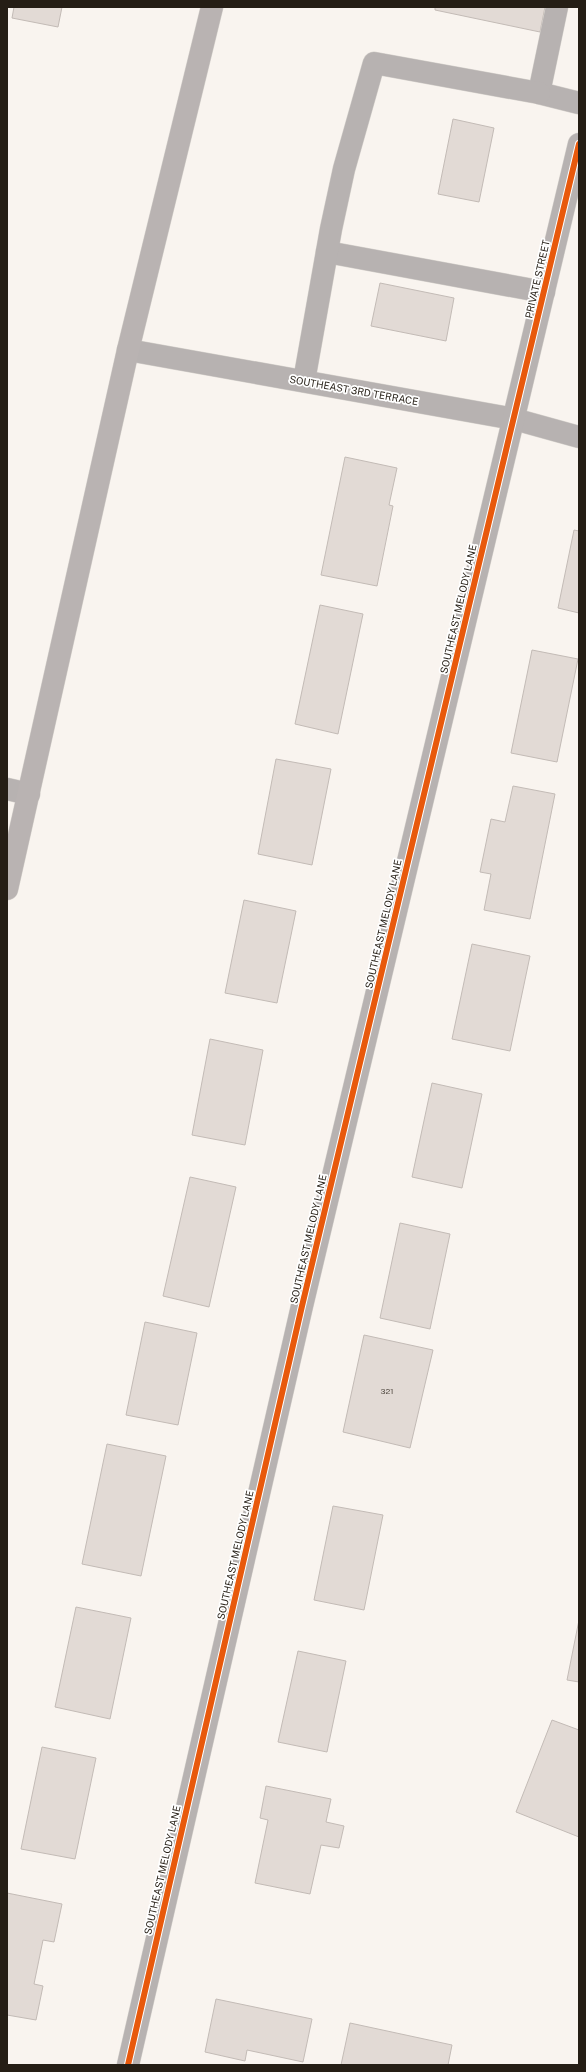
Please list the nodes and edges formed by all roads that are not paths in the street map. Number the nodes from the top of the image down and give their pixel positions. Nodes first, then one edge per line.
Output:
1 (212, 7) edge
2 (557, 7) edge
3 (539, 93) junction
4 (579, 103) edge
5 (579, 144) edge
6 (327, 252) junction
7 (544, 292) junction
8 (128, 350) junction
9 (304, 381) junction
10 (514, 419) junction
11 (579, 437) edge
12 (7, 789) edge
13 (29, 794) junction
14 (7, 889) edge
15 (128, 2065) edge

1 - 8 main road
2 - 3 street
3 - 4 street
3 - 6 street
5 - 7 street, PRIVATE STREET
6 - 7 street
6 - 9 street
7 - 10 street, PRIVATE STREET
8 - 9 street, SOUTHEAST 3RD TERRACE
8 - 13 main road
9 - 10 street, SOUTHEAST 3RD TERRACE
10 - 11 street, SOUTHEAST 3RD TERRACE
10 - 15 street, SOUTHEAST MELODY LANE
12 - 13 street
13 - 14 main road

